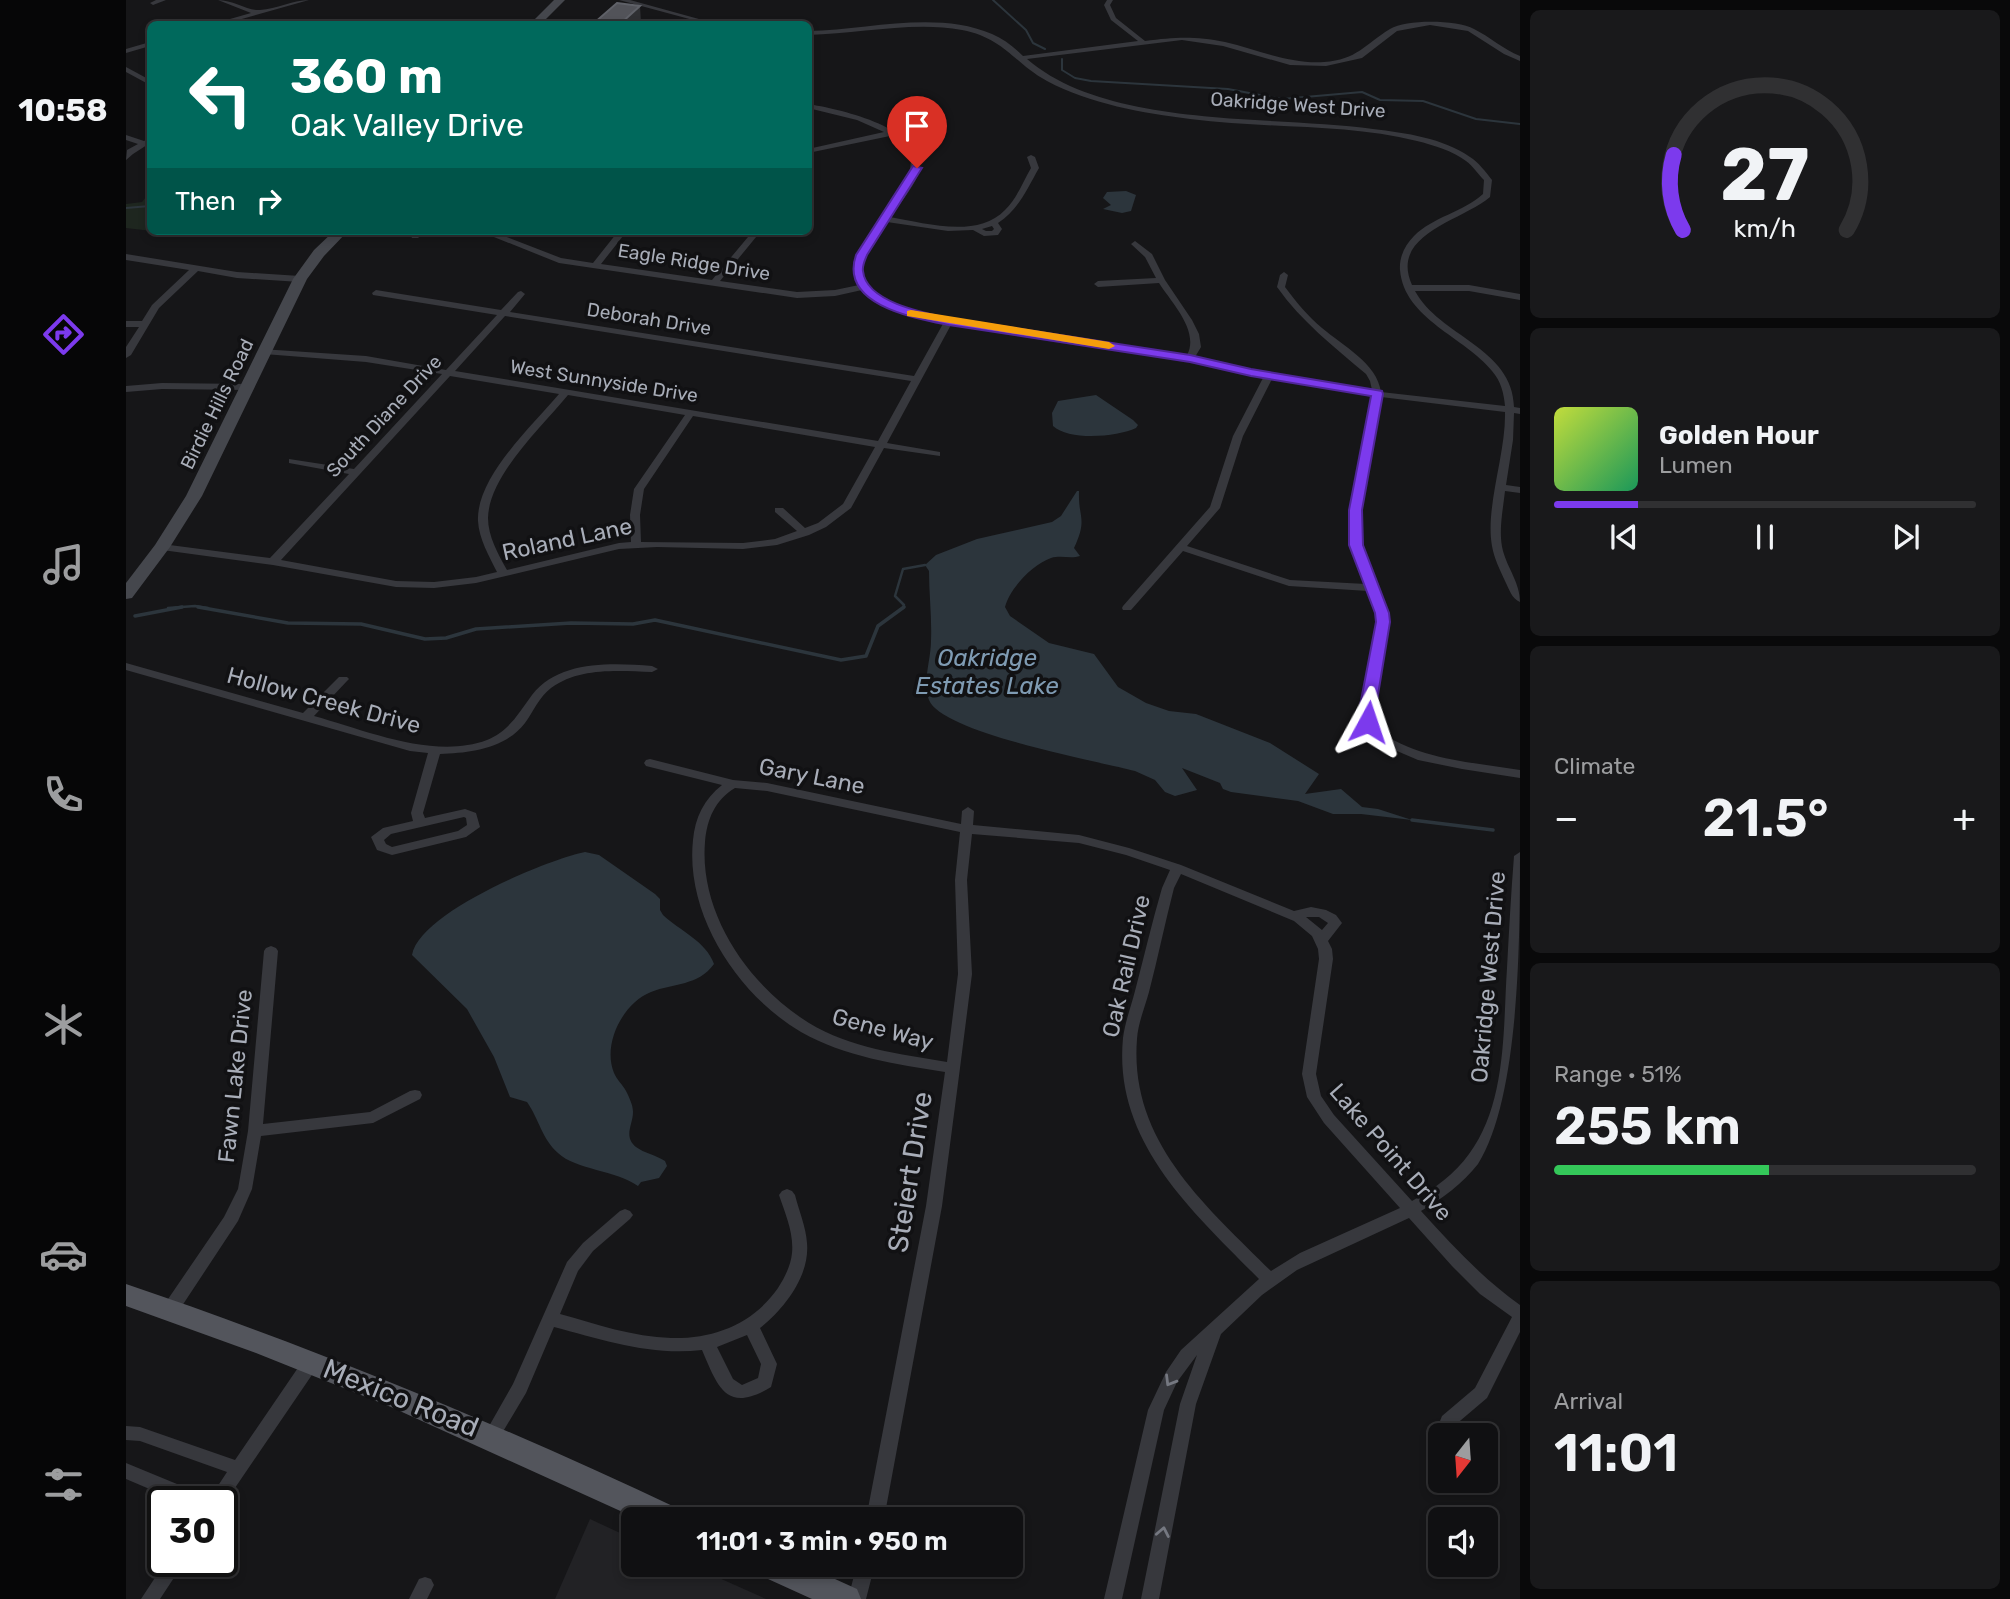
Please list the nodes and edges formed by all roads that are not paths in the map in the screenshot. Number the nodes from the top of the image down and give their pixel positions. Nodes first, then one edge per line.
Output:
1 (163, 0) edge
2 (221, 0) edge
3 (306, 0) edge
4 (560, 0) edge
5 (622, 0) edge
6 (1110, 0) edge
7 (153, 3) dead end
8 (258, 13) junction
9 (229, 21) edge
10 (538, 21) edge
11 (702, 21) edge
12 (812, 33) edge
13 (1142, 41) junction
14 (147, 45) edge
15 (126, 51) edge
16 (1022, 58) junction
17 (1520, 59) edge
18 (126, 69) edge
19 (147, 81) edge
20 (812, 107) edge
21 (892, 133) junction
22 (126, 137) edge
23 (147, 142) edge
24 (812, 150) edge
25 (1031, 157) dead end
26 (126, 158) edge
27 (885, 219) junction
28 (337, 235) edge
29 (493, 235) edge
30 (754, 235) edge
31 (619, 236) dead end
32 (1135, 244) dead end
33 (126, 257) edge
34 (596, 265) junction
35 (196, 268) junction
36 (1284, 275) dead end
37 (300, 279) junction
38 (1161, 280) junction
39 (714, 283) junction
40 (1098, 284) dead end
41 (863, 287) junction
42 (1409, 288) junction
43 (376, 293) dead end
44 (521, 294) dead end
45 (1520, 297) edge
46 (502, 313) junction
47 (949, 321) junction
48 (126, 324) edge
49 (144, 324) junction
50 (264, 351) junction
51 (126, 355) edge
52 (1190, 358) junction
53 (448, 372) junction
54 (1269, 376) junction
55 (916, 379) junction
56 (247, 387) junction
57 (126, 389) edge
58 (566, 392) junction
59 (1377, 394) junction
60 (1516, 410) edge
61 (691, 413) junction
62 (882, 445) junction
63 (937, 454) dead end
64 (292, 461) dead end
65 (355, 472) junction
66 (1500, 487) junction
67 (1520, 490) edge
68 (779, 510) dead end
69 (805, 533) junction
70 (636, 544) junction
71 (162, 547) junction
72 (1180, 547) junction
73 (273, 562) junction
74 (503, 573) junction
75 (1371, 589) junction
76 (126, 594) edge
77 (1520, 599) edge
78 (1127, 608) dead end
79 (126, 666) edge
80 (652, 669) dead end
81 (343, 679) dead end
82 (306, 717) junction
83 (435, 751) junction
84 (650, 764) dead end
85 (1520, 774) edge
86 (733, 784) junction
87 (968, 811) dead end
88 (420, 822) junction
89 (966, 829) junction
90 (1520, 856) edge
91 (1177, 868) junction
92 (1294, 916) junction
93 (1321, 941) junction
94 (271, 951) dead end
95 (953, 1068) junction
96 (415, 1095) dead end
97 (255, 1130) junction
98 (787, 1195) dead end
99 (1414, 1210) junction
100 (625, 1215) dead end
101 (1269, 1279) junction
102 (126, 1295) edge
103 (170, 1310) junction
104 (1520, 1315) edge
105 (551, 1319) junction
106 (751, 1326) junction
107 (1214, 1330) junction
108 (707, 1343) junction
109 (313, 1361) junction
110 (1448, 1421) dead end
111 (126, 1433) edge
112 (492, 1435) junction
113 (239, 1469) junction
114 (126, 1471) edge
115 (162, 1486) edge
116 (227, 1486) edge
117 (644, 1507) edge
118 (877, 1507) edge
119 (165, 1577) edge
120 (797, 1577) edge
121 (863, 1577) edge
122 (150, 1599) edge
123 (846, 1599) edge
124 (857, 1599) edge
125 (1113, 1599) edge
126 (1150, 1599) edge

1 - 7 street
2 - 8 street
3 - 8 street
4 - 10 main road
5 - 11 street
6 - 13 street
8 - 9 street
12 - 16 street, Oakridge West Drive
13 - 16 street
13 - 17 street
14 - 15 street
16 - 42 street, Oakridge West Drive
18 - 19 street
20 - 21 street
21 - 24 street
21 - 27 street
22 - 23 street
23 - 26 street
25 - 27 street
27 - 41 street
28 - 37 main road, Birdie Hills Road
29 - 34 street, Eagle Ridge Drive
30 - 39 street
31 - 34 street
32 - 38 street
33 - 35 street
34 - 39 street, Eagle Ridge Drive
35 - 37 street
35 - 49 street
36 - 59 street
37 - 50 main road, Birdie Hills Road
38 - 40 street
38 - 52 street
39 - 41 street, Eagle Ridge Drive
41 - 47 street
42 - 45 street
42 - 60 street
43 - 46 street, Deborah Drive
44 - 46 street, South Diane Drive
46 - 53 street, South Diane Drive
46 - 55 street, Deborah Drive
47 - 52 street
47 - 55 street, Roland Lane
48 - 49 street
49 - 51 street
50 - 53 street, West Sunnyside Drive
50 - 56 main road, Birdie Hills Road
52 - 54 street
53 - 58 street, West Sunnyside Drive
53 - 65 street, South Diane Drive
54 - 59 street
54 - 72 street
55 - 62 street, Roland Lane
56 - 57 street
56 - 71 main road, Birdie Hills Road
58 - 61 street, West Sunnyside Drive
58 - 74 street
59 - 60 street
59 - 75 street
60 - 66 street
61 - 62 street, West Sunnyside Drive
61 - 70 street
62 - 63 street, West Sunnyside Drive
62 - 69 street, Roland Lane
64 - 65 street
65 - 73 street, South Diane Drive
66 - 67 street
66 - 77 street
68 - 69 street
69 - 70 street, Roland Lane
70 - 74 street, Roland Lane
71 - 73 street, Roland Lane
71 - 76 main road, Birdie Hills Road
72 - 75 street
72 - 78 street
73 - 74 street, Roland Lane
75 - 85 street
79 - 82 street, Hollow Creek Drive
80 - 83 street, Hollow Creek Drive
81 - 82 street
82 - 83 street, Hollow Creek Drive
83 - 88 street
84 - 86 street, Gary Lane
86 - 89 street, Gary Lane
86 - 95 street, Gene Way
87 - 89 street, Steiert Drive
88 - 88 street
89 - 91 street, Lake Point Drive
89 - 95 street, Steiert Drive
90 - 99 street, Oakridge West Drive
91 - 92 street, Lake Point Drive
91 - 101 street, Oak Rail Drive
92 - 93 street, Lake Point Drive
92 - 93 street, Lake Point Drive
93 - 99 street, Lake Point Drive
94 - 97 street, Fawn Lake Drive
95 - 118 street, Steiert Drive
96 - 97 street
97 - 103 street, Fawn Lake Drive
98 - 106 street
99 - 101 street, Oakridge West Drive
99 - 104 street, Lake Point Drive
100 - 105 street
101 - 107 street, Oakridge West Drive
102 - 103 main road, Mexico Road
103 - 109 main road, Mexico Road
104 - 110 street
105 - 108 street
105 - 112 street
106 - 108 street
106 - 108 street
107 -> 125 street, Oakridge West Drive
126 -> 107 street, Oakridge West Drive
109 - 112 main road, Mexico Road
109 - 113 street
111 - 113 street
112 - 117 main road, Mexico Road
113 - 116 street
114 - 115 street
119 - 122 street
120 - 123 main road
121 - 124 street

